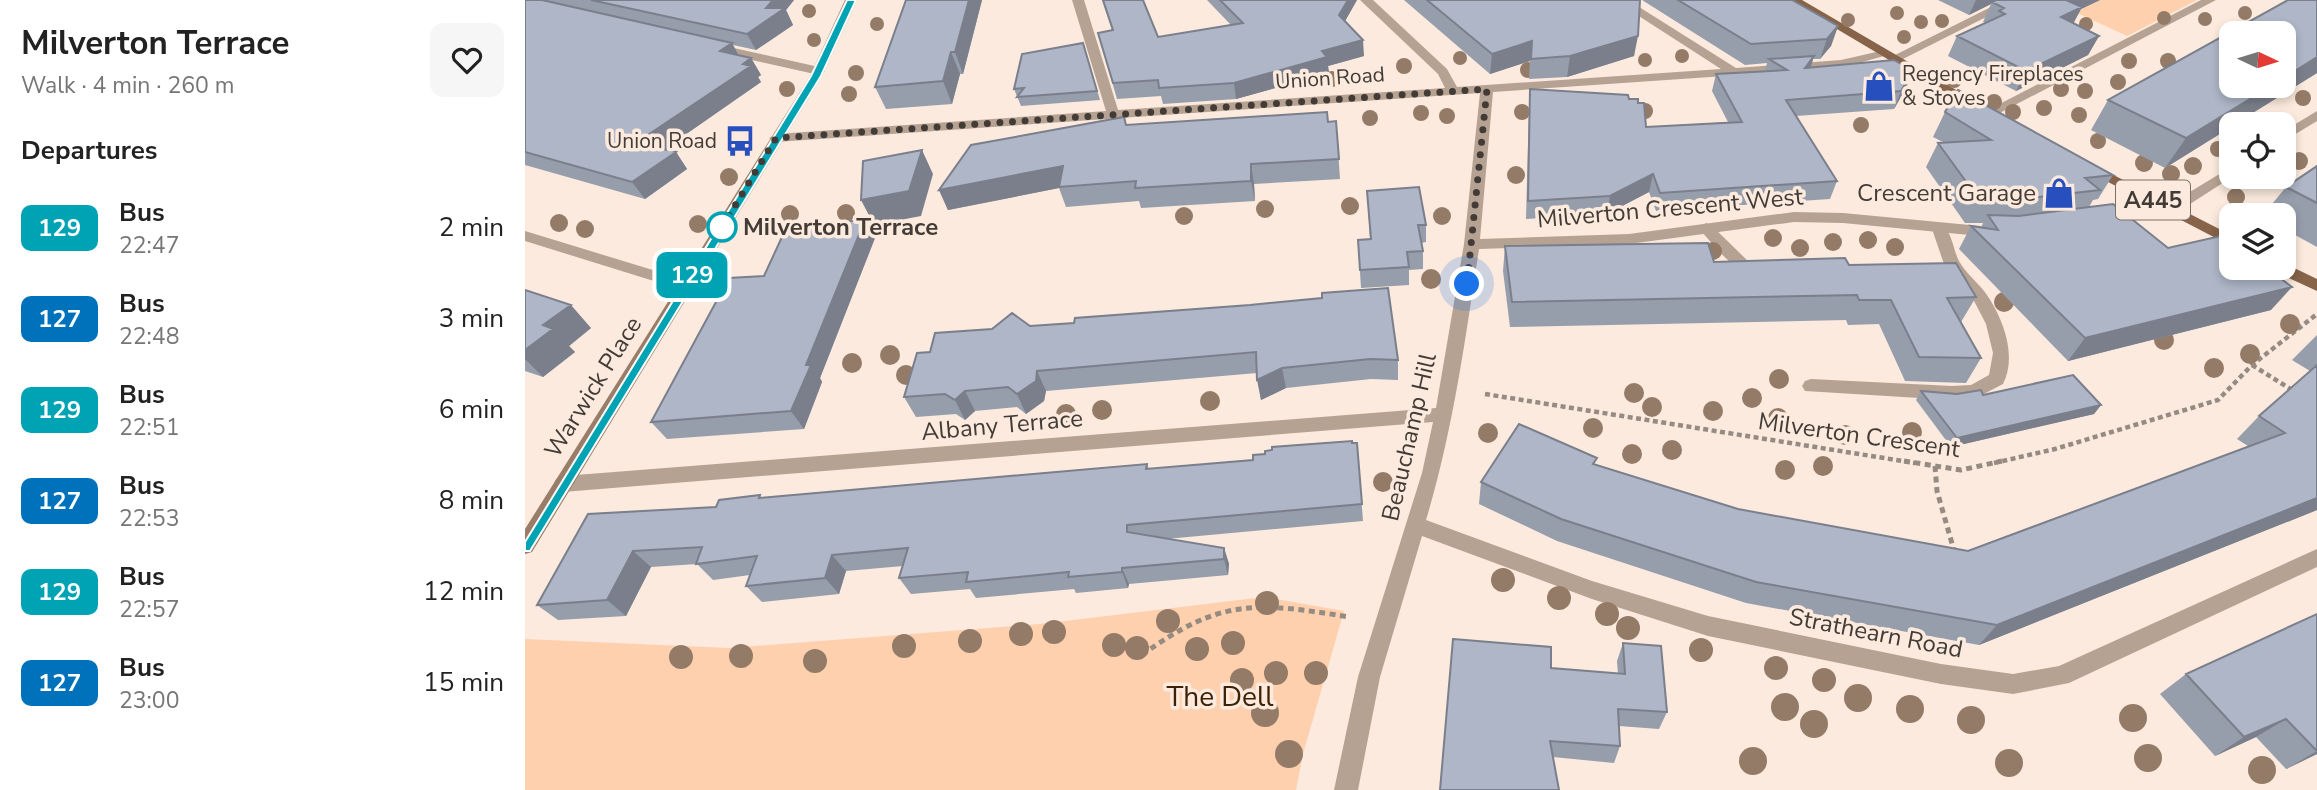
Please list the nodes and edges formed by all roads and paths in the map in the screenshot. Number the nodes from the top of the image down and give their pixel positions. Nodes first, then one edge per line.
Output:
1 (851, 0) edge
2 (1078, 0) edge
3 (1366, 0) edge
4 (1620, 0) edge
5 (1794, 0) edge
6 (2014, 0) edge
7 (2210, 0) edge
8 (700, 45) edge
9 (1889, 57) junction
10 (818, 71) junction
11 (1733, 71) junction
12 (1487, 89) junction
13 (1453, 91) junction
14 (1113, 114) junction
15 (2317, 115) edge
16 (1995, 116) joint
17 (2296, 129) edge
18 (776, 138) junction
19 (2074, 159) edge
20 (2219, 177) edge
21 (2167, 208) junction
22 (2093, 221) edge
23 (1706, 228) junction
24 (1939, 229) junction
25 (2012, 231) edge
26 (2219, 235) edge
27 (525, 236) edge
28 (1472, 244) junction
29 (1773, 270) edge
30 (1933, 272) edge
31 (1959, 272) junction
32 (2296, 275) edge
33 (686, 286) junction
34 (2317, 286) edge
35 (2317, 314) edge
36 (2252, 365) junction
37 (1811, 386) dead end
38 (2295, 392) edge
39 (1485, 394) dead end
40 (1444, 414) junction
41 (1935, 466) junction
42 (563, 484) junction
43 (1416, 525) junction
44 (525, 546) edge
45 (2317, 558) edge
46 (1958, 566) edge
47 (1349, 617) dead end
48 (1142, 654) dead end
49 (1346, 790) edge

1 - 10 main road, Warwick Place
2 - 14 street
3 - 13 street
4 - 11 street
5 - 9 main road
6 - 9 street, Union Road
7 - 16 street
8 - 10 street
9 - 11 street, Union Road
9 - 16 main road
10 - 18 main road, Warwick Place
11 - 12 street, Union Road
12 - 13 street, Union Road
12 - 28 street, Beauchamp Hill
13 - 14 street, Union Road
14 - 18 street, Union Road
15 - 17 street
18 - 33 main road, Warwick Place
19 - 21 main road, A445
20 - 21 street
21 - 22 street
21 - 26 main road, A445
23 - 24 street, Milverton Crescent West
23 - 28 street, Milverton Crescent West
23 - 29 street
24 - 25 street, Milverton Crescent West
24 - 31 street
27 - 33 street
28 - 40 street, Beauchamp Hill
30 - 31 street
31 - 37 street
32 - 34 main road
33 - 42 main road, Warwick Place
35 - 36 path, Milverton Crescent
36 - 38 path
36 - 41 path, Milverton Crescent
39 - 41 path, Milverton Crescent
40 - 42 street, Albany Terrace
40 - 43 street, Beauchamp Hill
41 - 46 path
42 - 44 main road, Warwick Place
43 - 45 street, Strathearn Road
43 - 49 street, Beauchamp Hill
47 - 48 path

